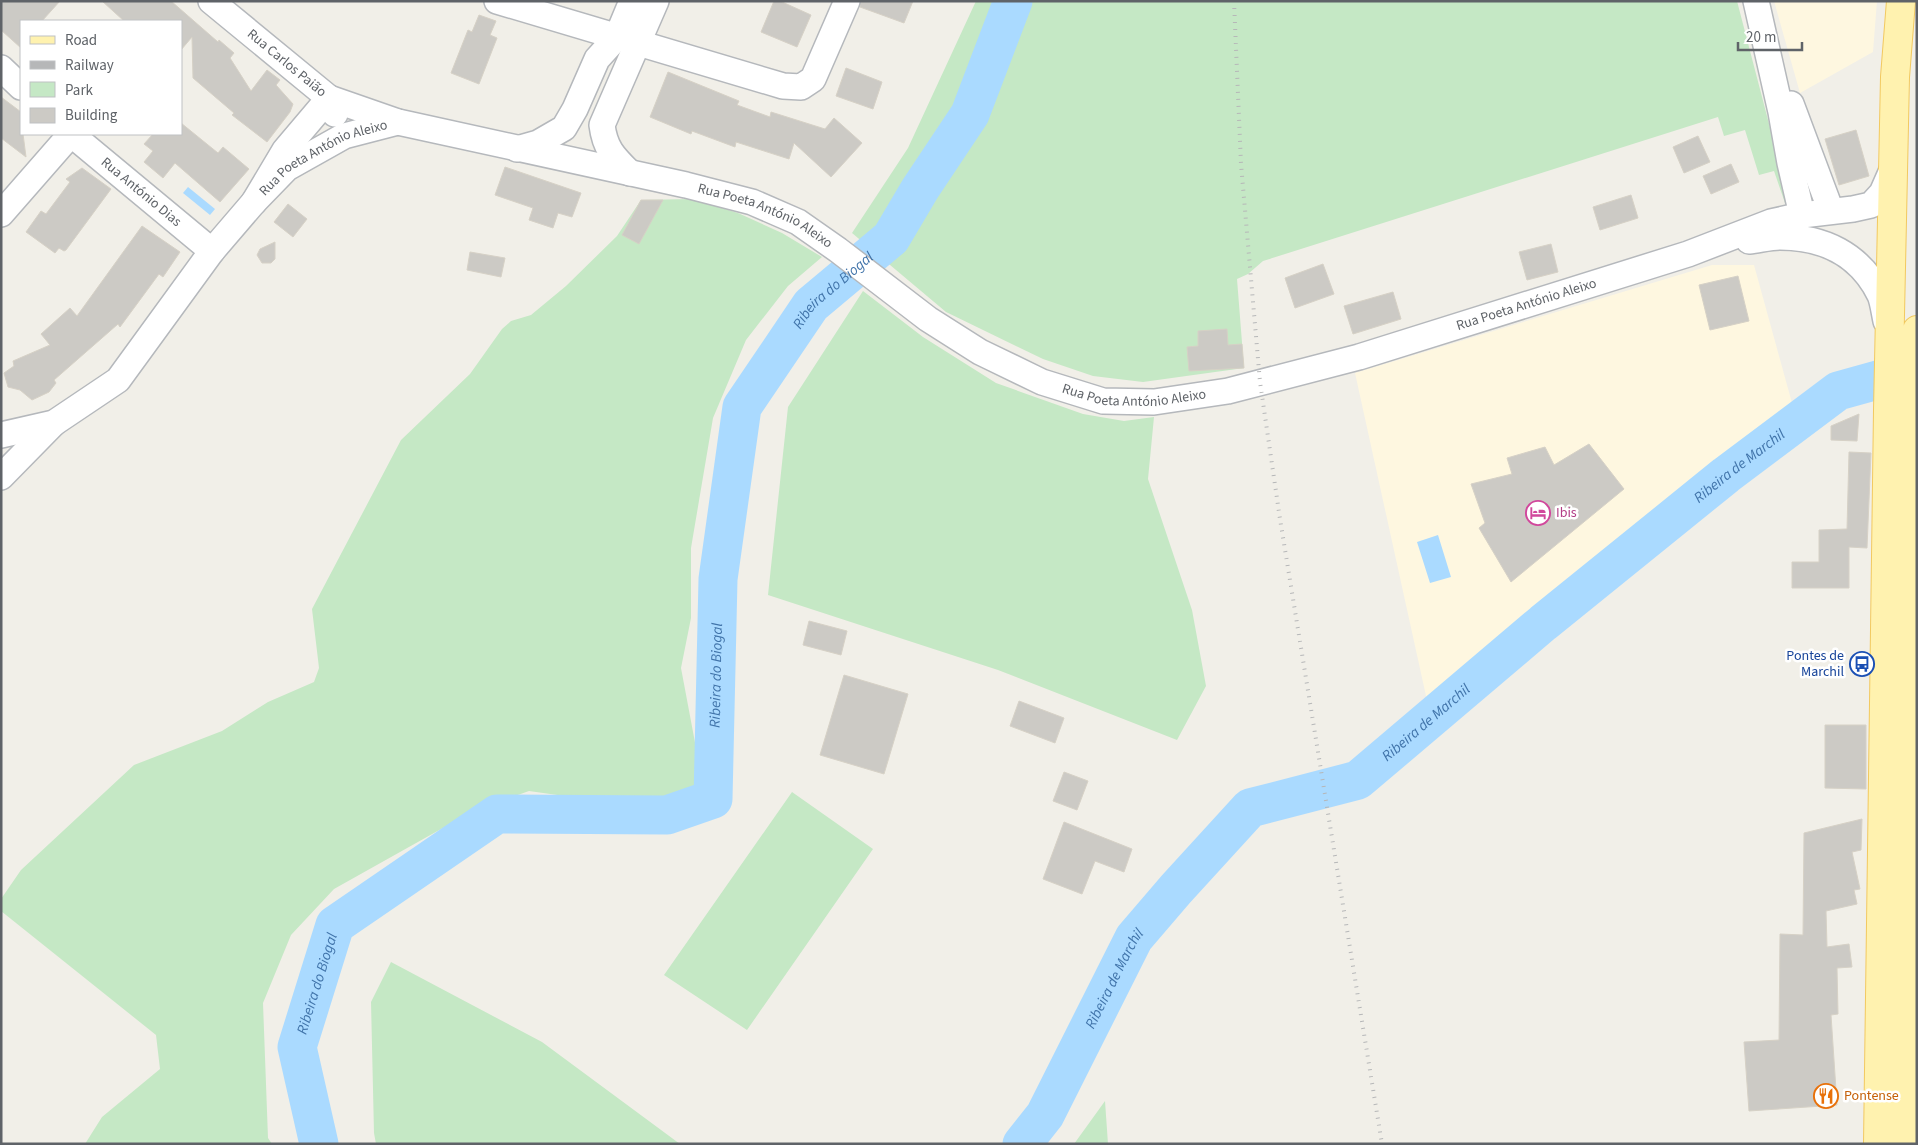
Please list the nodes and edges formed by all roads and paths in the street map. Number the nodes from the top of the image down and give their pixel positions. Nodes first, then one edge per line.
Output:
1 (497, 1) edge
2 (632, 1) edge
3 (656, 1) edge
4 (847, 1) edge
5 (1901, 1) edge
6 (213, 2) edge
7 (1758, 9) edge
8 (568, 22) junction
9 (628, 40) junction
10 (662, 50) junction
11 (595, 64) junction
12 (1, 68) edge
13 (628, 69) junction
14 (20, 86) edge
15 (329, 98) junction
16 (575, 109) junction
17 (398, 122) junction
18 (602, 125) junction
19 (70, 135) edge
20 (72, 135) edge
21 (344, 136) junction
22 (517, 148) junction
23 (578, 158) junction
24 (1893, 168) junction
25 (630, 173) junction
26 (254, 202) junction
27 (1831, 211) junction
28 (1, 214) edge
29 (1802, 215) junction
30 (212, 252) junction
31 (1688, 254) junction
32 (1917, 330) edge
33 (1890, 337) junction
34 (1916, 340) edge
35 (54, 423) junction
36 (1, 435) edge
37 (1, 477) edge
38 (1878, 1144) edge
39 (1905, 1144) edge

1 - 8 street
2 - 9 street
3 - 9 street
4 - 10 street
5 - 24 main road
6 - 15 street, Rua Carlos Paião
7 - 27 street
7 - 29 street
8 - 9 street
8 - 11 street
9 - 10 street
9 - 11 street
9 - 13 street
10 - 13 street
11 - 16 street
12 - 14 street
13 - 18 street
15 - 17 street
15 - 21 street, Rua Carlos Paião
15 - 26 street
16 - 22 street
16 - 23 street
17 - 21 street, Rua Poeta António Aleixo
17 - 22 street, Rua Poeta António Aleixo
18 - 23 street
18 - 25 street
19 - 28 street
20 - 30 street, Rua António Dias
21 - 26 street, Rua Poeta António Aleixo
22 - 23 street, Rua Poeta António Aleixo
23 - 25 street, Rua Poeta António Aleixo
24 - 27 street, Rua Poeta António Aleixo
24 - 33 main road
25 - 31 street, Rua Poeta António Aleixo
26 - 30 street, Rua Poeta António Aleixo
27 - 29 street, Rua Poeta António Aleixo
29 - 31 street, Rua Poeta António Aleixo
30 - 35 street, Rua Poeta António Aleixo
31 - 33 street, Rua Poeta António Aleixo
32 - 34 main road
33 - 38 main road
34 - 39 main road
35 - 36 street, Rua Poeta António Aleixo
35 - 37 street

